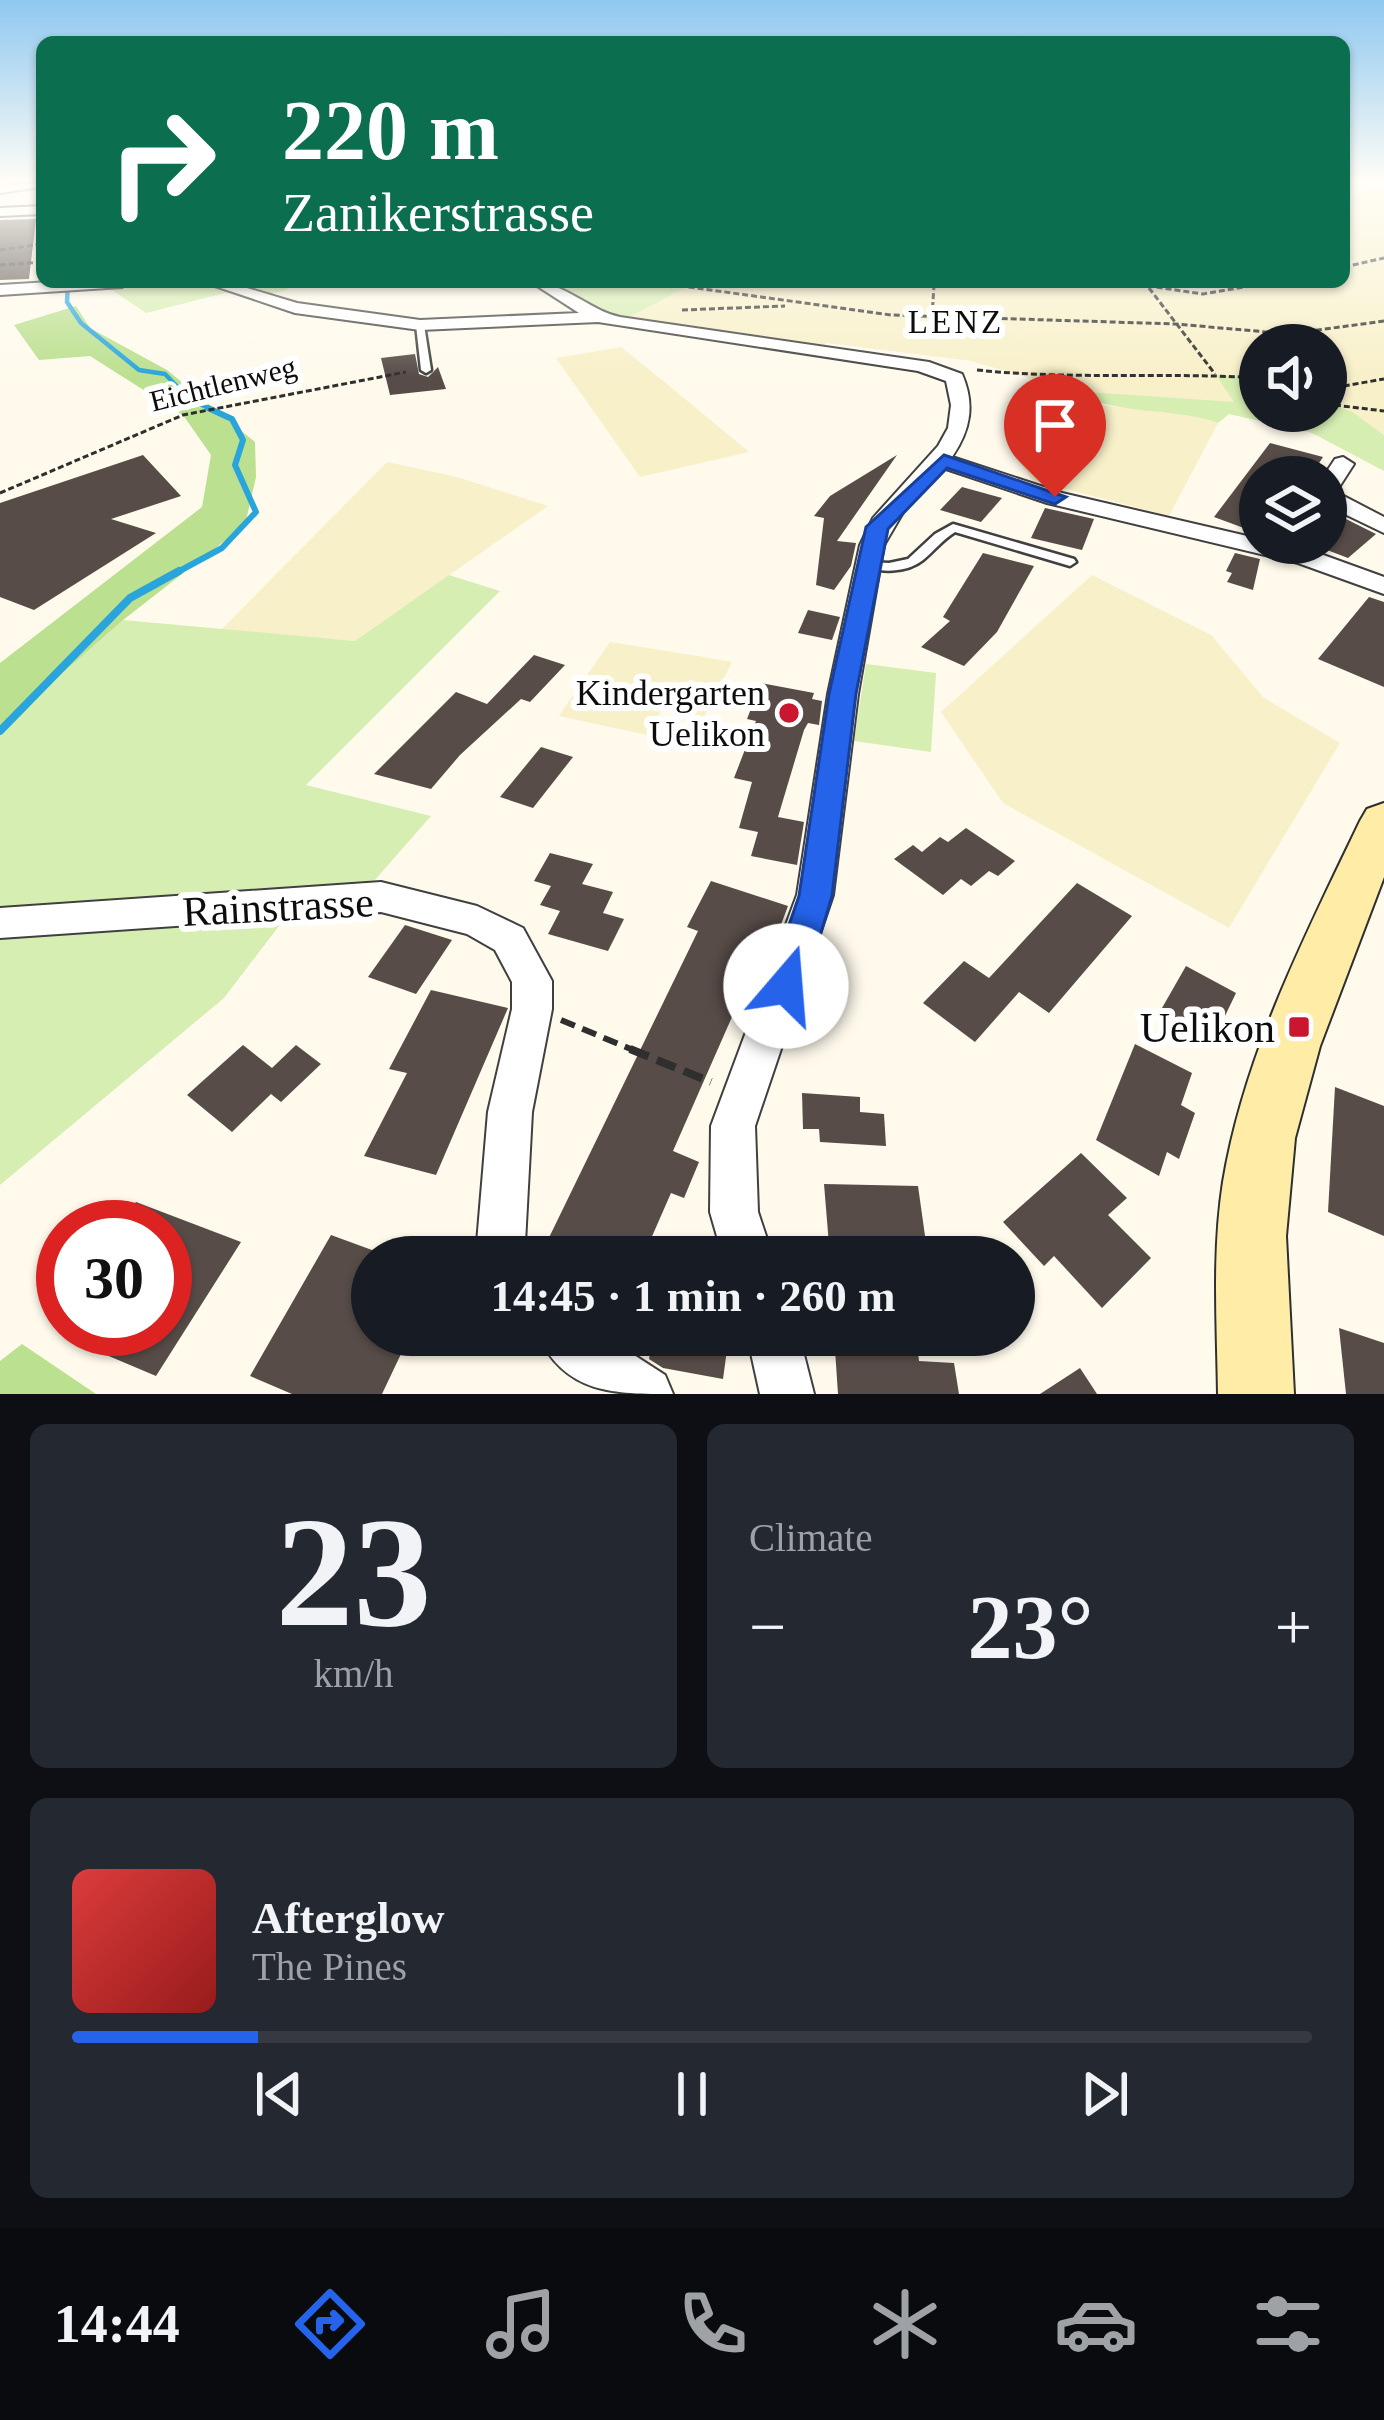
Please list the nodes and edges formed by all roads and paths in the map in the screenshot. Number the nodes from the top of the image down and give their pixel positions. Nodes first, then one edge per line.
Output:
1 (1384, 258) edge
2 (36, 262) edge
3 (0, 265) edge
4 (1350, 266) edge
5 (45, 288) edge
6 (230, 288) edge
7 (549, 288) edge
8 (690, 288) edge
9 (934, 288) edge
10 (1149, 288) joint
11 (1238, 288) edge
12 (0, 290) edge
13 (790, 304) junction
14 (671, 310) dead end
15 (598, 316) junction
16 (932, 317) junction
17 (1384, 321) edge
18 (1176, 324) junction
19 (420, 325) junction
20 (426, 370) joint
21 (978, 370) dead end
22 (1216, 375) junction
23 (1239, 377) edge
24 (1384, 379) edge
25 (1347, 388) edge
26 (1347, 407) edge
27 (1384, 411) edge
28 (944, 460) junction
29 (0, 493) edge
30 (1347, 505) edge
31 (1384, 526) edge
32 (1070, 562) dead end
33 (869, 566) junction
34 (1384, 586) edge
35 (1384, 821) edge
36 (0, 923) edge
37 (560, 1020) dead end
38 (744, 1095) junction
39 (502, 1236) edge
40 (741, 1236) edge
41 (587, 1356) edge
42 (778, 1356) edge
43 (646, 1394) edge
44 (787, 1394) edge
45 (1256, 1394) edge

1 - 4 path
2 - 3 path
5 - 12 street
6 - 19 street
7 - 15 street
8 - 13 path
9 - 16 path
10 - 11 path
10 - 18 path
13 - 14 path
13 - 16 path
15 - 19 street
15 - 28 street
16 - 18 path
17 - 18 path
18 - 22 path
19 - 20 lane
20 - 29 path, Eichtlenweg
21 - 22 path
22 - 23 path
24 - 25 path
26 - 27 path
28 - 33 street
28 - 34 street
30 - 31 street
32 - 33 lane
33 - 38 street
35 - 45 street
36 - 39 street, Rainstrasse
37 - 38 path
38 - 40 street
41 - 43 street
42 - 44 street

